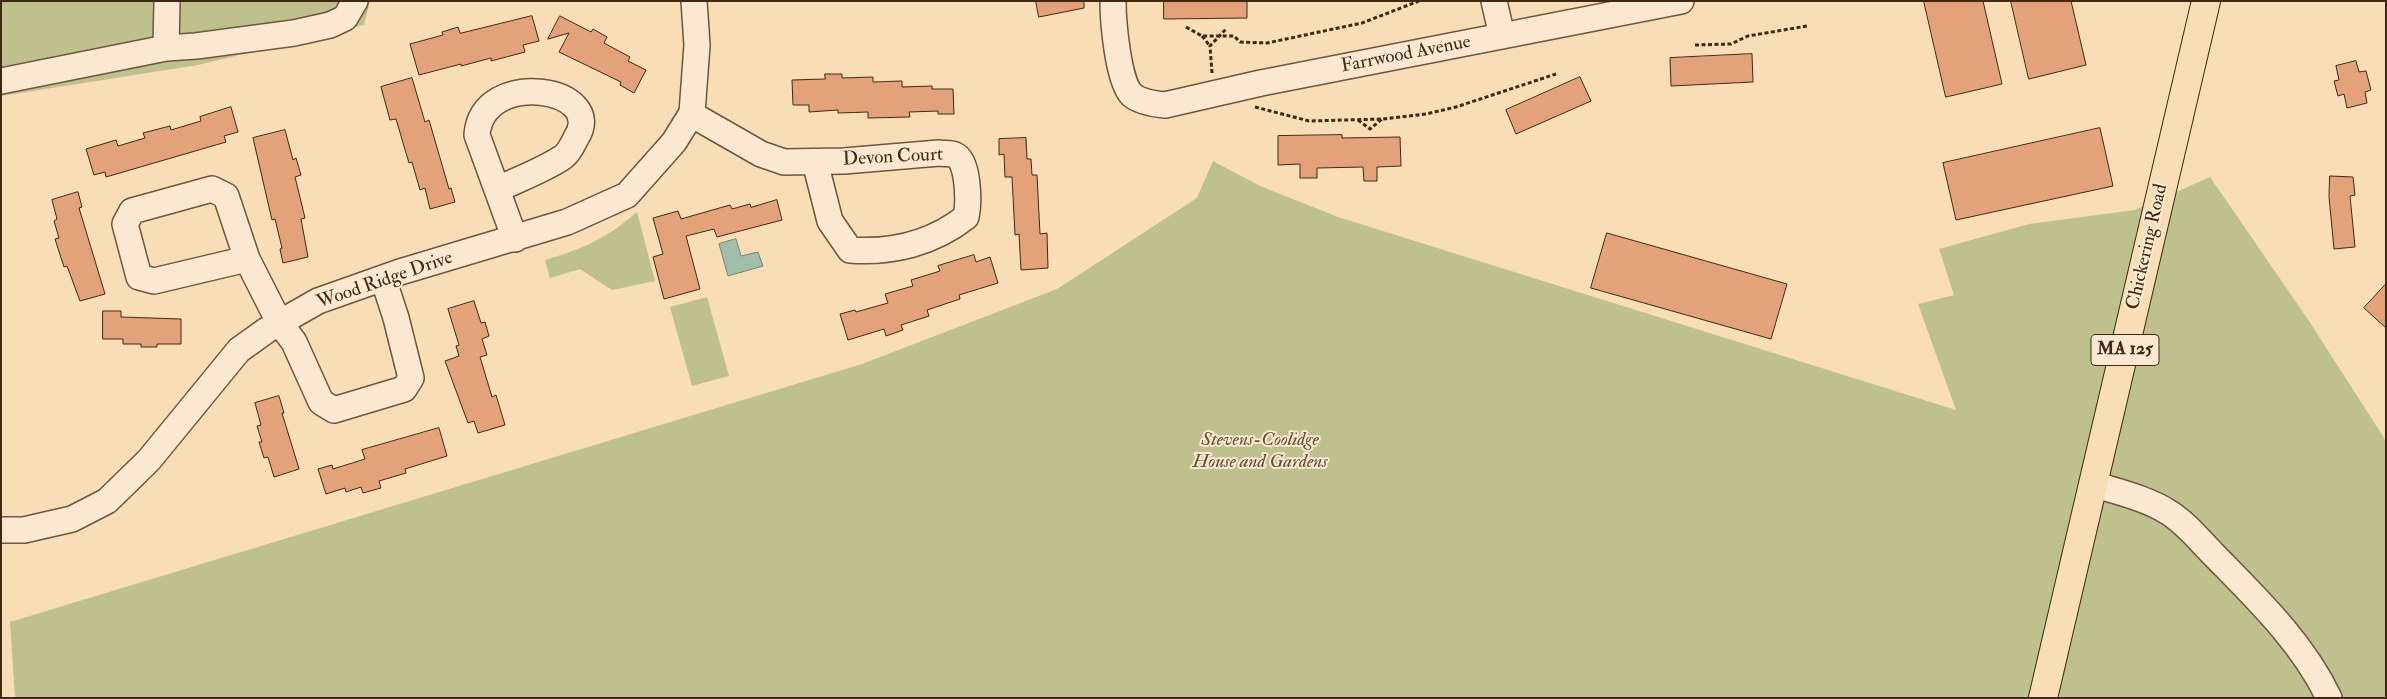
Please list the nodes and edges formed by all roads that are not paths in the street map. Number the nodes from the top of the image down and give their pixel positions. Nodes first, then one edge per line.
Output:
1 (168, 1) edge
2 (355, 1) edge
3 (694, 1) edge
4 (1113, 1) edge
5 (1494, 1) edge
6 (1682, 1) edge
7 (2206, 1) edge
8 (1502, 36) junction
9 (166, 48) junction
10 (1, 81) edge
11 (692, 114) junction
12 (815, 162) junction
13 (498, 189) junction
14 (515, 239) junction
15 (247, 259) junction
16 (383, 278) junction
17 (279, 322) junction
18 (2093, 484) junction
19 (1, 530) edge
20 (2043, 698) edge
21 (2329, 698) edge

1 - 9 street
2 - 9 street
3 - 11 street, Wood Ridge Drive
4 - 8 street, Farrwood Avenue
5 - 8 street
6 - 8 street, Farrwood Avenue
7 - 18 main road, Chickering Road / MA 125
9 - 10 street
11 - 12 street, Devon Court
11 - 14 street, Wood Ridge Drive
12 - 12 street, Devon Court
13 - 13 street
13 - 14 street
14 - 16 street, Wood Ridge Drive
15 - 15 street
15 - 17 street
16 - 17 street, Wood Ridge Drive
16 - 17 street
17 - 19 street, Wood Ridge Drive
18 - 20 main road, Chickering Road / MA 125
18 - 21 street

